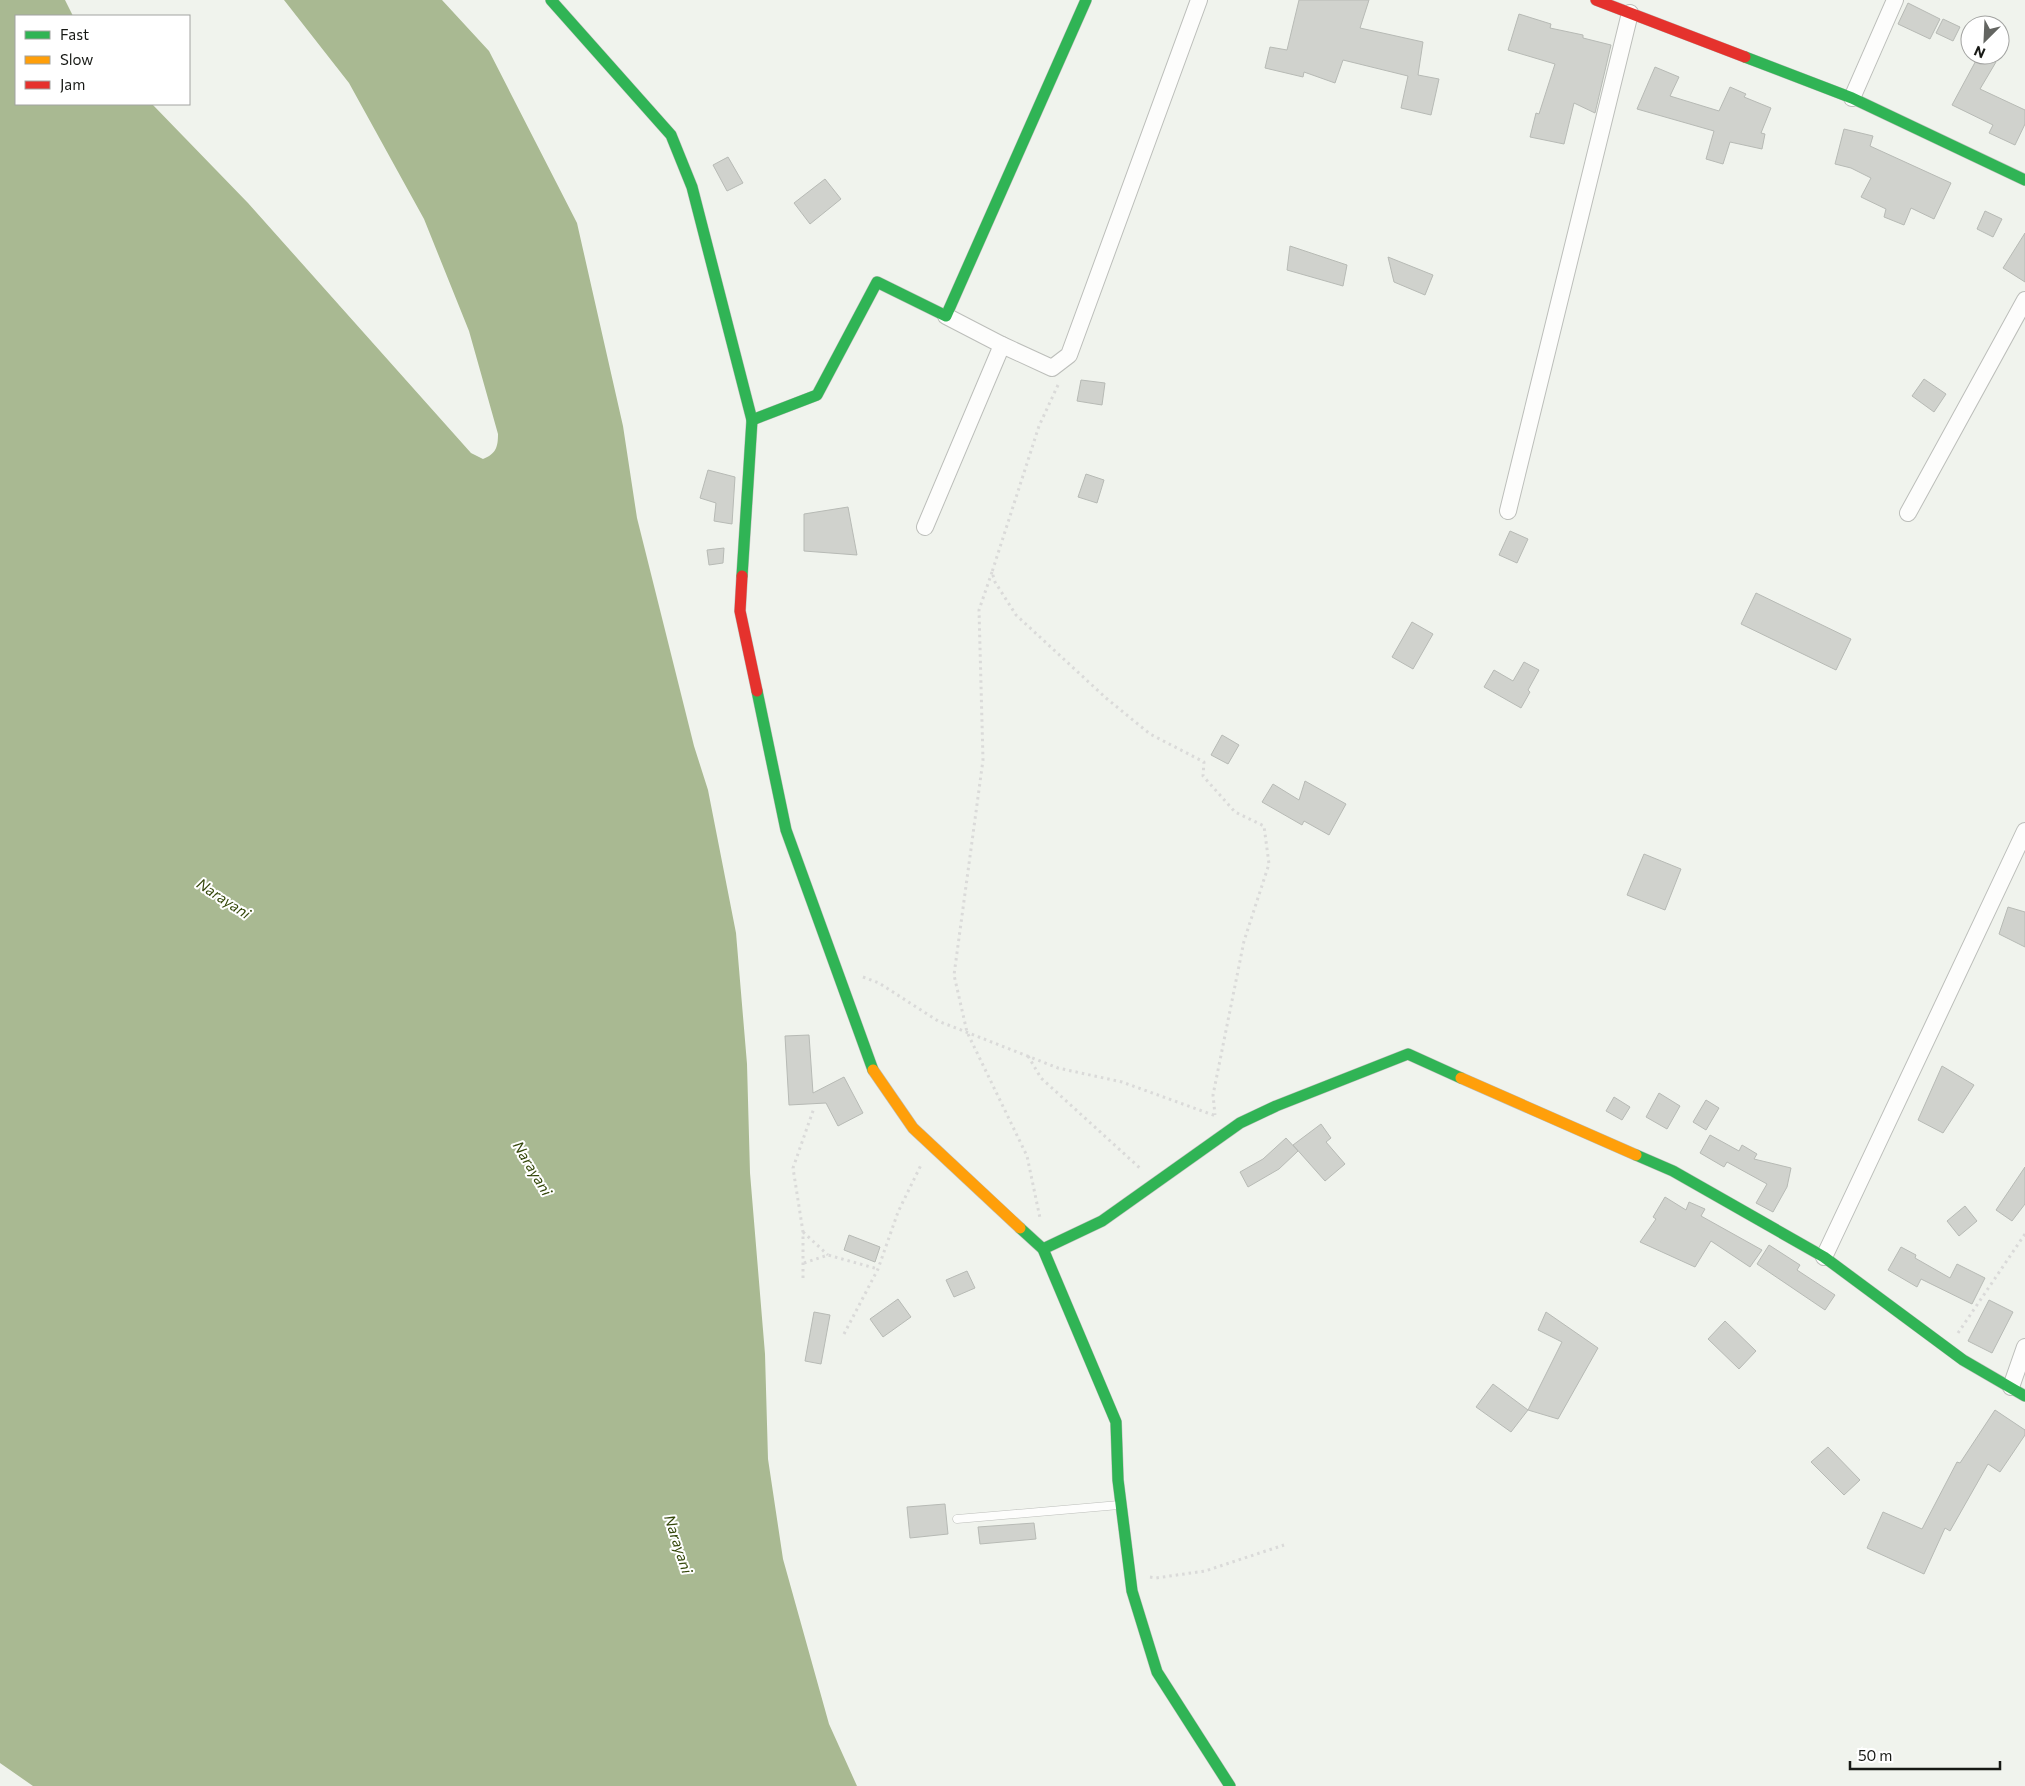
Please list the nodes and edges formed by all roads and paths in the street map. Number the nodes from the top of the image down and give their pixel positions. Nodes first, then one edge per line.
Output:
1 (551, 0) edge
2 (1086, 0) edge
3 (1199, 0) edge
4 (1596, 0) edge
5 (1895, 0) edge
6 (1630, 13) junction
7 (1852, 98) junction
8 (2025, 180) edge
9 (2025, 300) edge
10 (946, 316) junction
11 (1002, 345) junction
12 (1052, 368) junction
13 (752, 420) junction
14 (1508, 511) dead end
15 (1908, 513) dead end
16 (925, 527) dead end
17 (992, 572) junction
18 (2025, 831) edge
19 (839, 972) junction
20 (967, 1032) junction
21 (1028, 1056) junction
22 (814, 1108) dead end
23 (1215, 1115) junction
24 (1240, 1123) junction
25 (932, 1144) junction
26 (1157, 1184) junction
27 (803, 1232) junction
28 (2025, 1234) edge
29 (1043, 1249) junction
30 (828, 1255) junction
31 (1824, 1258) junction
32 (804, 1263) junction
33 (878, 1269) junction
34 (803, 1278) dead end
35 (844, 1334) dead end
36 (2025, 1347) edge
37 (1948, 1348) junction
38 (2018, 1392) edge
39 (1121, 1505) junction
40 (957, 1519) dead end
41 (1284, 1546) dead end
42 (1130, 1573) junction
43 (1230, 1786) edge

1 - 13 street
2 - 10 street
3 - 12 street
4 - 6 street
5 - 7 street
6 - 7 street
6 - 14 street
7 - 8 street
9 - 15 street
10 - 11 street
10 - 13 street
11 - 12 street
11 - 16 street
12 - 17 path
13 - 19 street
17 - 20 path
17 - 23 path
18 - 31 street
19 - 20 path
19 - 25 street
20 - 21 path
20 - 29 path
21 - 23 path
21 - 26 path
22 - 27 path
23 - 24 path
24 - 26 street
24 - 31 street
25 - 29 street
25 - 33 path
26 - 29 street
27 - 30 path
27 - 32 path
28 - 37 path
29 - 39 street
30 - 32 path
30 - 33 path
31 - 37 street
32 - 34 path
33 - 35 path
36 - 38 street
37 - 38 street
39 - 40 lane
39 - 42 street
41 - 42 path
42 - 43 street

